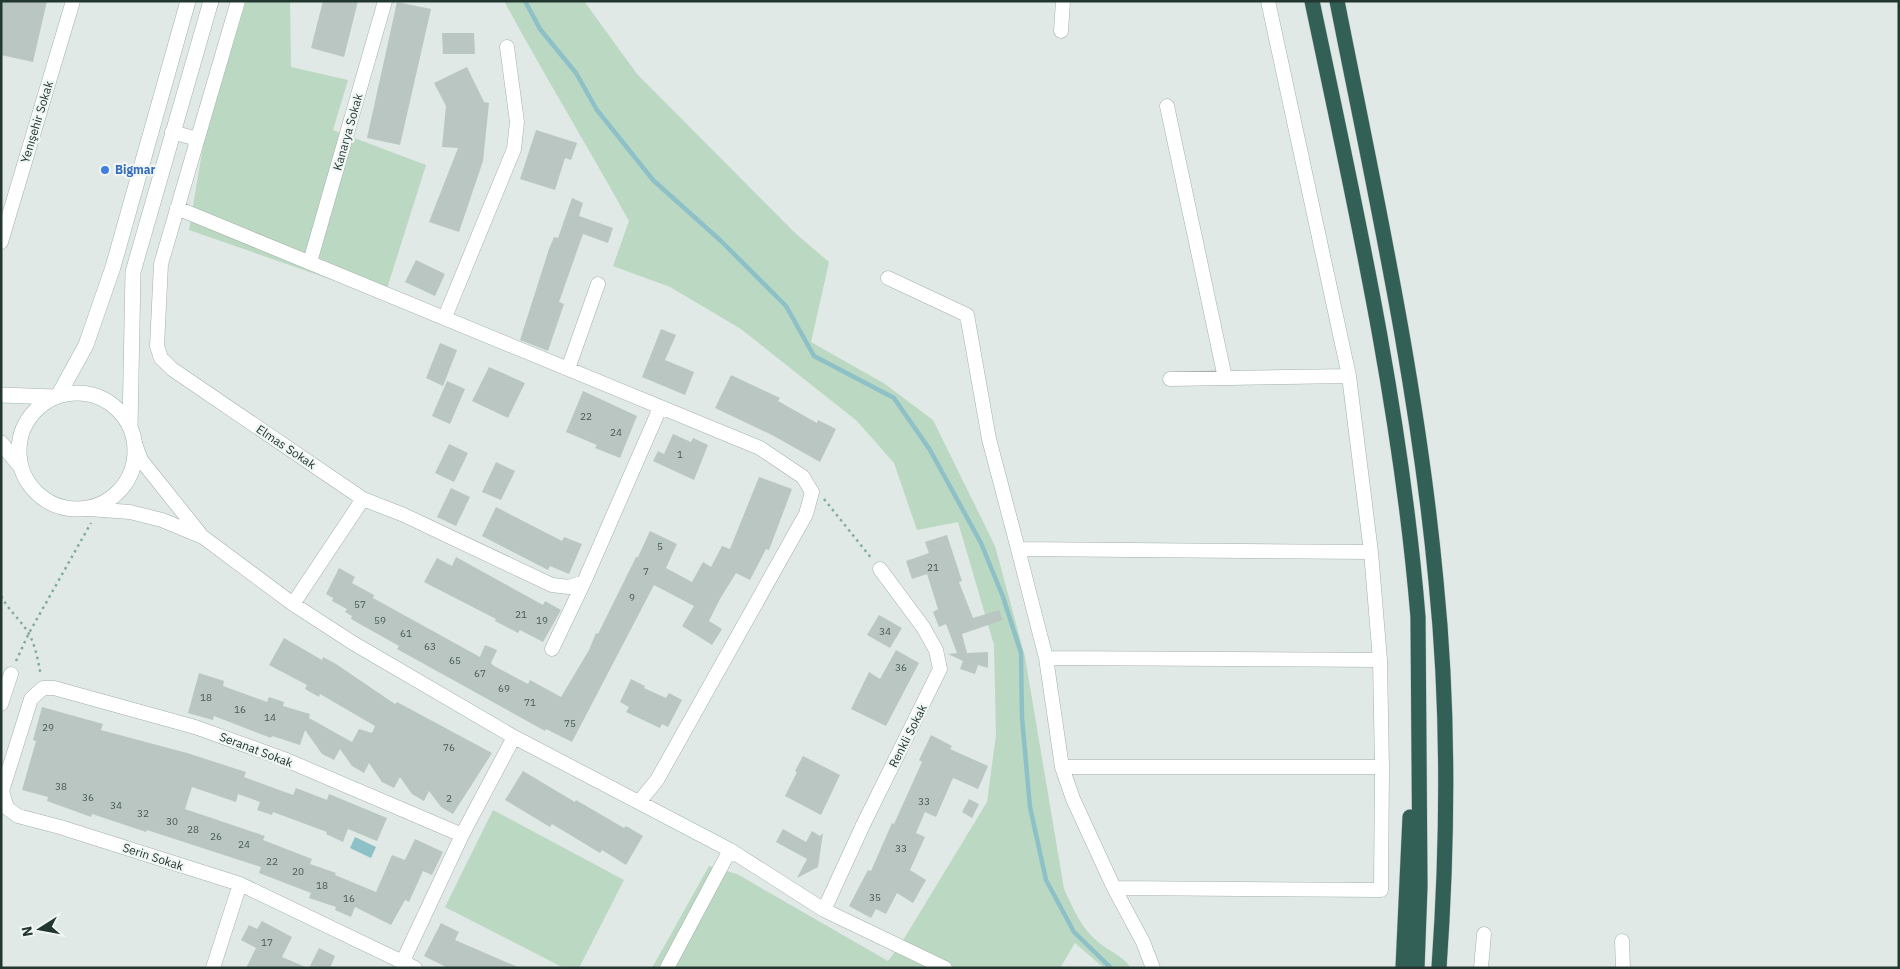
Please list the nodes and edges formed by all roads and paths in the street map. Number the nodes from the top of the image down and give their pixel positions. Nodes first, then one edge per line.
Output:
1 (73, 1) edge
2 (188, 1) edge
3 (211, 1) edge
4 (238, 1) edge
5 (385, 1) edge
6 (1063, 1) edge
7 (1268, 1) edge
8 (1312, 1) edge
9 (1337, 1) edge
10 (1061, 31) dead end
11 (507, 47) dead end
12 (1167, 106) dead end
13 (172, 132) junction
14 (197, 139) junction
15 (177, 208) junction
16 (1, 242) edge
17 (310, 262) junction
18 (888, 278) dead end
19 (598, 284) dead end
20 (445, 317) junction
21 (568, 369) junction
22 (1349, 376) junction
23 (1225, 378) junction
24 (1170, 379) dead end
25 (1, 395) edge
26 (56, 397) junction
27 (660, 408) junction
28 (130, 427) junction
29 (1, 443) edge
30 (135, 444) junction
31 (21, 466) junction
32 (812, 492) junction
33 (363, 500) junction
34 (92, 508) junction
35 (203, 537) junction
36 (1018, 548) junction
37 (1371, 552) junction
38 (880, 569) joint
39 (584, 582) junction
40 (1, 596) edge
41 (293, 604) junction
42 (1418, 616) junction
43 (28, 633) junction
44 (552, 649) dead end
45 (1046, 658) junction
46 (1380, 660) junction
47 (11, 674) joint
48 (43, 688) junction
49 (1, 704) edge
50 (514, 737) junction
51 (1062, 767) junction
52 (1382, 767) junction
53 (639, 802) junction
54 (462, 835) junction
55 (730, 850) junction
56 (240, 884) junction
57 (1114, 888) junction
58 (824, 910) junction
59 (1484, 934) dead end
60 (1622, 941) dead end
61 (409, 964) edge
62 (673, 966) edge
63 (944, 967) edge
64 (213, 968) edge
65 (1153, 968) edge
66 (1402, 968) edge
67 (1416, 968) edge
68 (1439, 968) edge
69 (1481, 968) edge
70 (1623, 968) edge

1 - 16 street, Yenışehir Sokak
2 - 26 street
3 - 13 street
4 - 14 street, Elmas Sokak
5 - 17 street, Kanarya Sokak
6 - 10 street
7 - 22 street
8 - 42 highway
9 - 68 highway
11 - 20 street
12 - 23 street
13 - 14 street
13 - 28 street
14 - 15 street, Elmas Sokak
15 - 17 street
15 - 33 street, Elmas Sokak
17 - 20 street
18 - 36 street
19 - 21 street
20 - 21 street
21 - 27 street
22 - 23 street
22 - 37 street
23 - 24 street
25 - 26 street
26 - 28 street
26 - 31 street
27 - 32 street
27 - 39 street
28 - 30 street
29 - 31 street
30 - 34 street
30 - 35 street
31 - 34 street
32 - 38 path
32 - 53 street
33 - 39 street, Elmas Sokak
33 - 41 street
34 - 35 street
34 - 43 path
35 - 41 street
36 - 37 street
36 - 45 street
37 - 46 street
38 - 58 street, Renkli Sokak
39 - 44 street
40 - 43 path
41 - 50 street
42 - 66 highway
42 - 67 highway
43 - 47 path
43 - 48 path
45 - 46 street
45 - 51 street
46 - 52 street
47 - 49 street
48 - 54 street, Seranat Sokak
48 - 56 street, Serin Sokak
50 - 53 street
50 - 54 street
51 - 52 street
51 - 57 street
52 - 57 street
53 - 55 street
54 - 61 street
55 - 58 street
55 - 62 street
56 - 61 street, Serin Sokak
56 - 64 street
57 - 65 street
58 - 63 street
59 - 69 street
60 - 70 street

